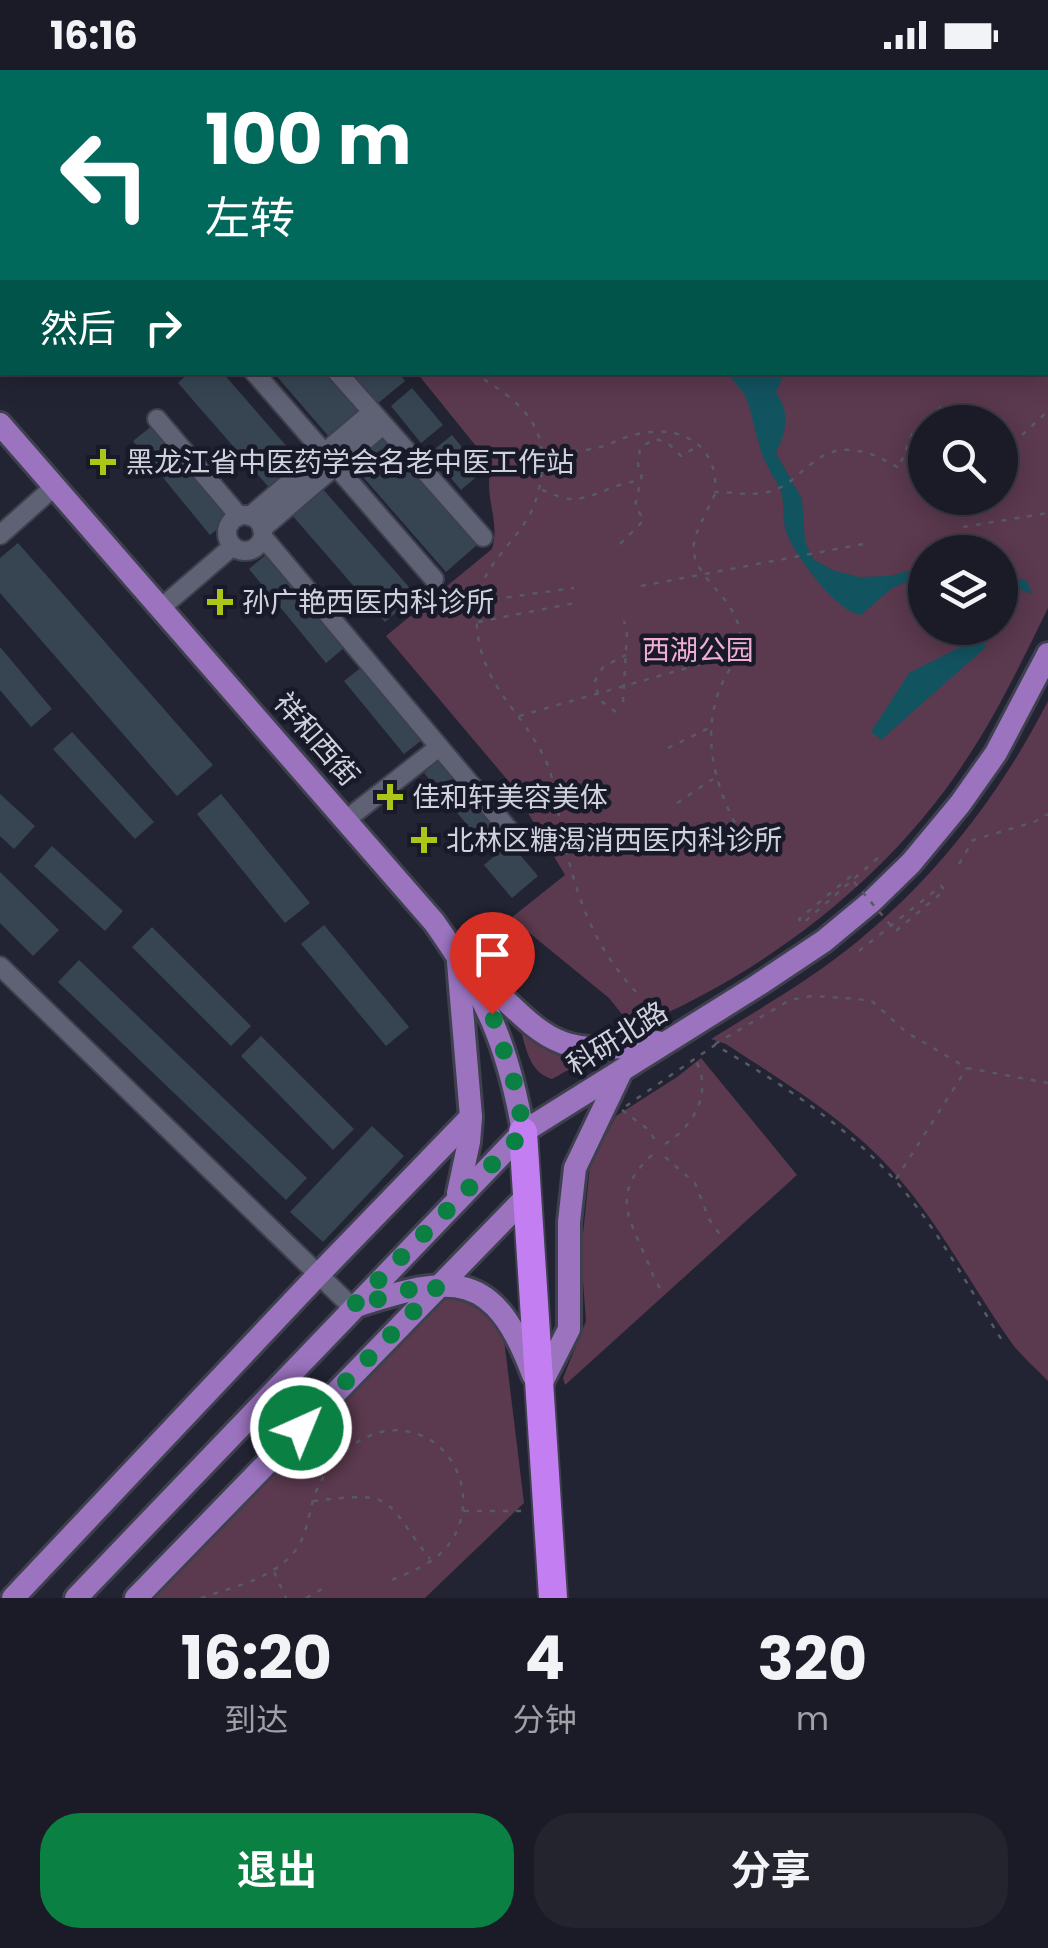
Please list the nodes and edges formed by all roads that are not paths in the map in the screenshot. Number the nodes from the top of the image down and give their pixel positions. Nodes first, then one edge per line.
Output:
1 (257, 375) edge
2 (340, 375) edge
3 (377, 418) junction
4 (158, 419) dead end
5 (0, 424) edge
6 (330, 460) junction
7 (55, 486) junction
8 (254, 525) junction
9 (0, 535) edge
10 (483, 537) dead end
11 (233, 546) junction
12 (434, 579) dead end
13 (162, 607) junction
14 (1048, 654) edge
15 (438, 747) junction
16 (347, 818) junction
17 (515, 837) dead end
18 (457, 954) junction
19 (0, 966) edge
20 (670, 1040) junction
21 (622, 1070) junction
22 (471, 1117) junction
23 (524, 1132) junction
24 (528, 1196) junction
25 (456, 1198) junction
26 (318, 1275) junction
27 (438, 1286) junction
28 (352, 1307) junction
29 (538, 1390) junction
30 (13, 1598) edge
31 (76, 1598) edge
32 (136, 1598) edge
33 (553, 1598) edge

1 - 6 street
2 - 3 street
3 - 6 street
3 - 10 street
4 - 8 street
5 - 7 main road, 祥和西街
6 - 8 street
6 - 12 street
7 - 9 street
7 - 13 main road, 祥和西街
8 - 11 street
8 - 11 street
8 - 15 street
11 - 13 street
13 - 16 main road, 祥和西街
14 - 20 main road, 科研北路
15 - 16 street
15 - 17 street
16 - 18 main road, 祥和西街
18 - 20 main road
18 - 22 main road
18 - 23 main road, 祥和西街
19 - 26 street
20 - 21 main road, 科研北路
21 - 23 main road, 科研北路
21 - 29 main road
22 - 25 main road
22 - 26 main road
23 - 24 highway
23 - 25 main road, 科研北路
24 - 27 main road
24 - 29 highway
25 - 28 main road, 科研北路
26 - 28 street
26 - 30 main road
27 - 28 main road
27 - 29 main road
27 - 32 main road
28 - 31 main road, 科研北路
29 - 33 highway

